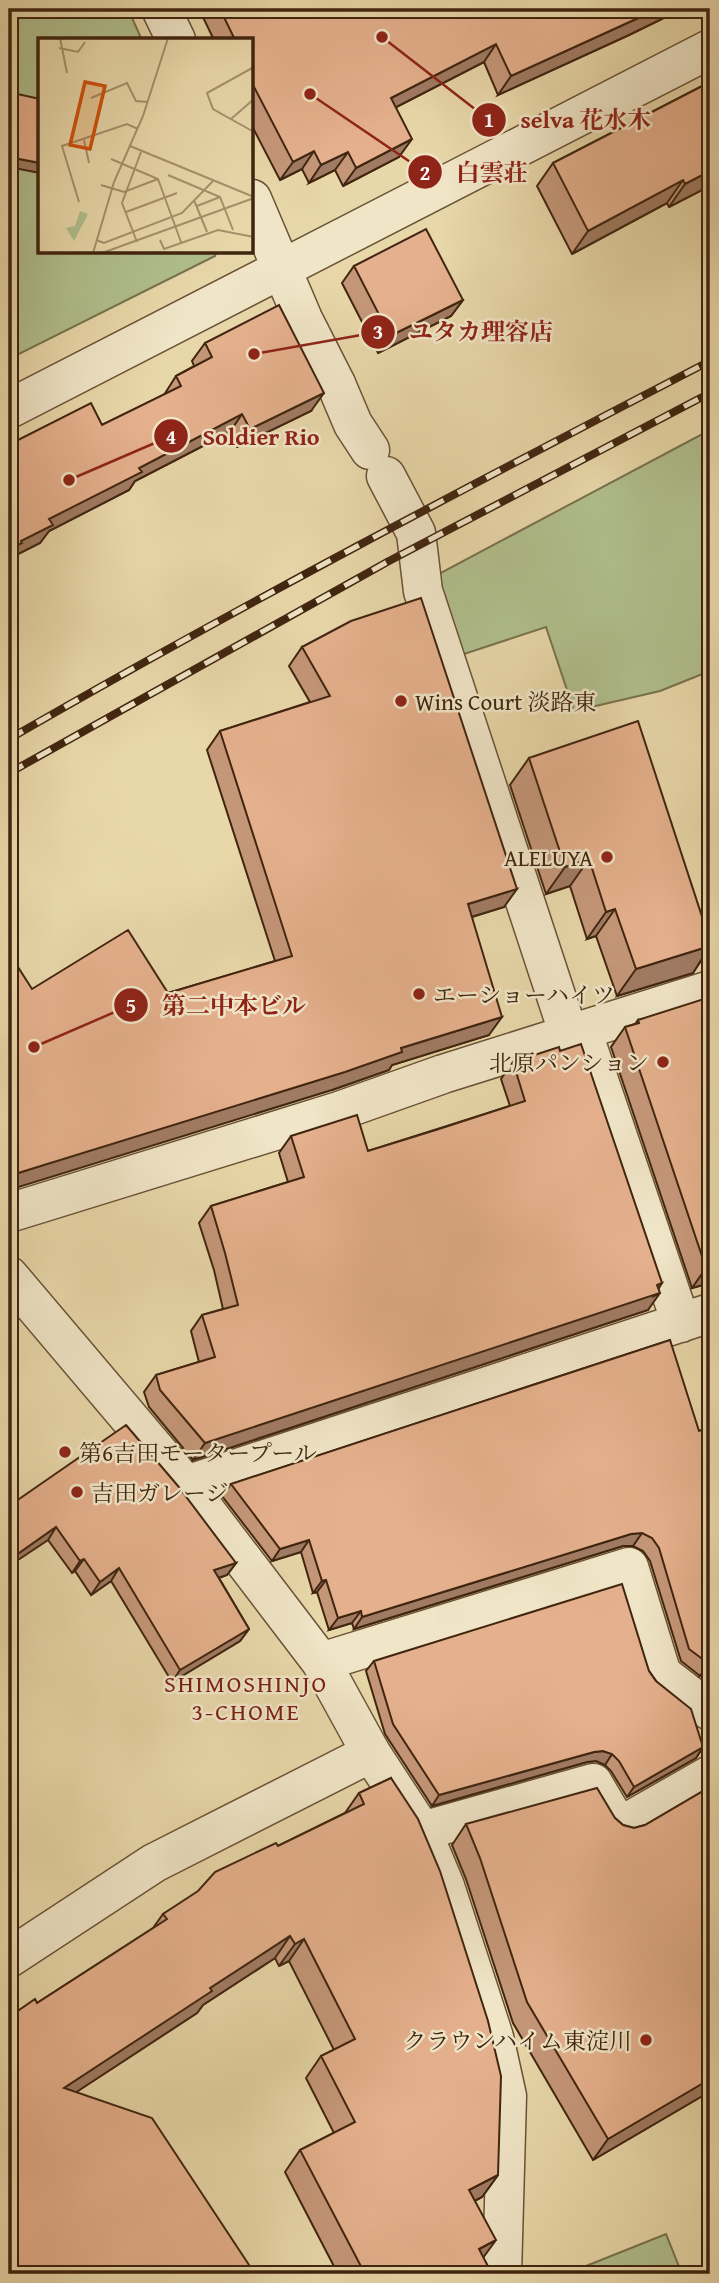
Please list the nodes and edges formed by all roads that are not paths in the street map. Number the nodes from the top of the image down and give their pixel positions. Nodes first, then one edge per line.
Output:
1 (161, 9) edge
2 (175, 38) edge
3 (710, 50) edge
4 (254, 204) edge
5 (282, 271) junction
6 (9, 409) edge
7 (710, 990) edge
8 (575, 1032) junction
9 (9, 1213) edge
10 (9, 1276) edge
11 (696, 1318) edge
12 (186, 1485) junction
13 (321, 1662) junction
14 (710, 1711) edge
15 (371, 1753) junction
16 (710, 1775) edge
17 (422, 1831) junction
18 (9, 1958) edge
19 (502, 2274) edge

1 - 2 street
3 - 5 street
4 - 5 street
5 - 6 street
5 - 8 street
7 - 8 street
8 - 9 street
8 - 11 street
10 - 12 street
11 - 12 street
12 - 13 street
13 - 14 street
13 - 15 street
15 - 17 street
15 - 18 street
16 - 17 street
17 - 19 street

